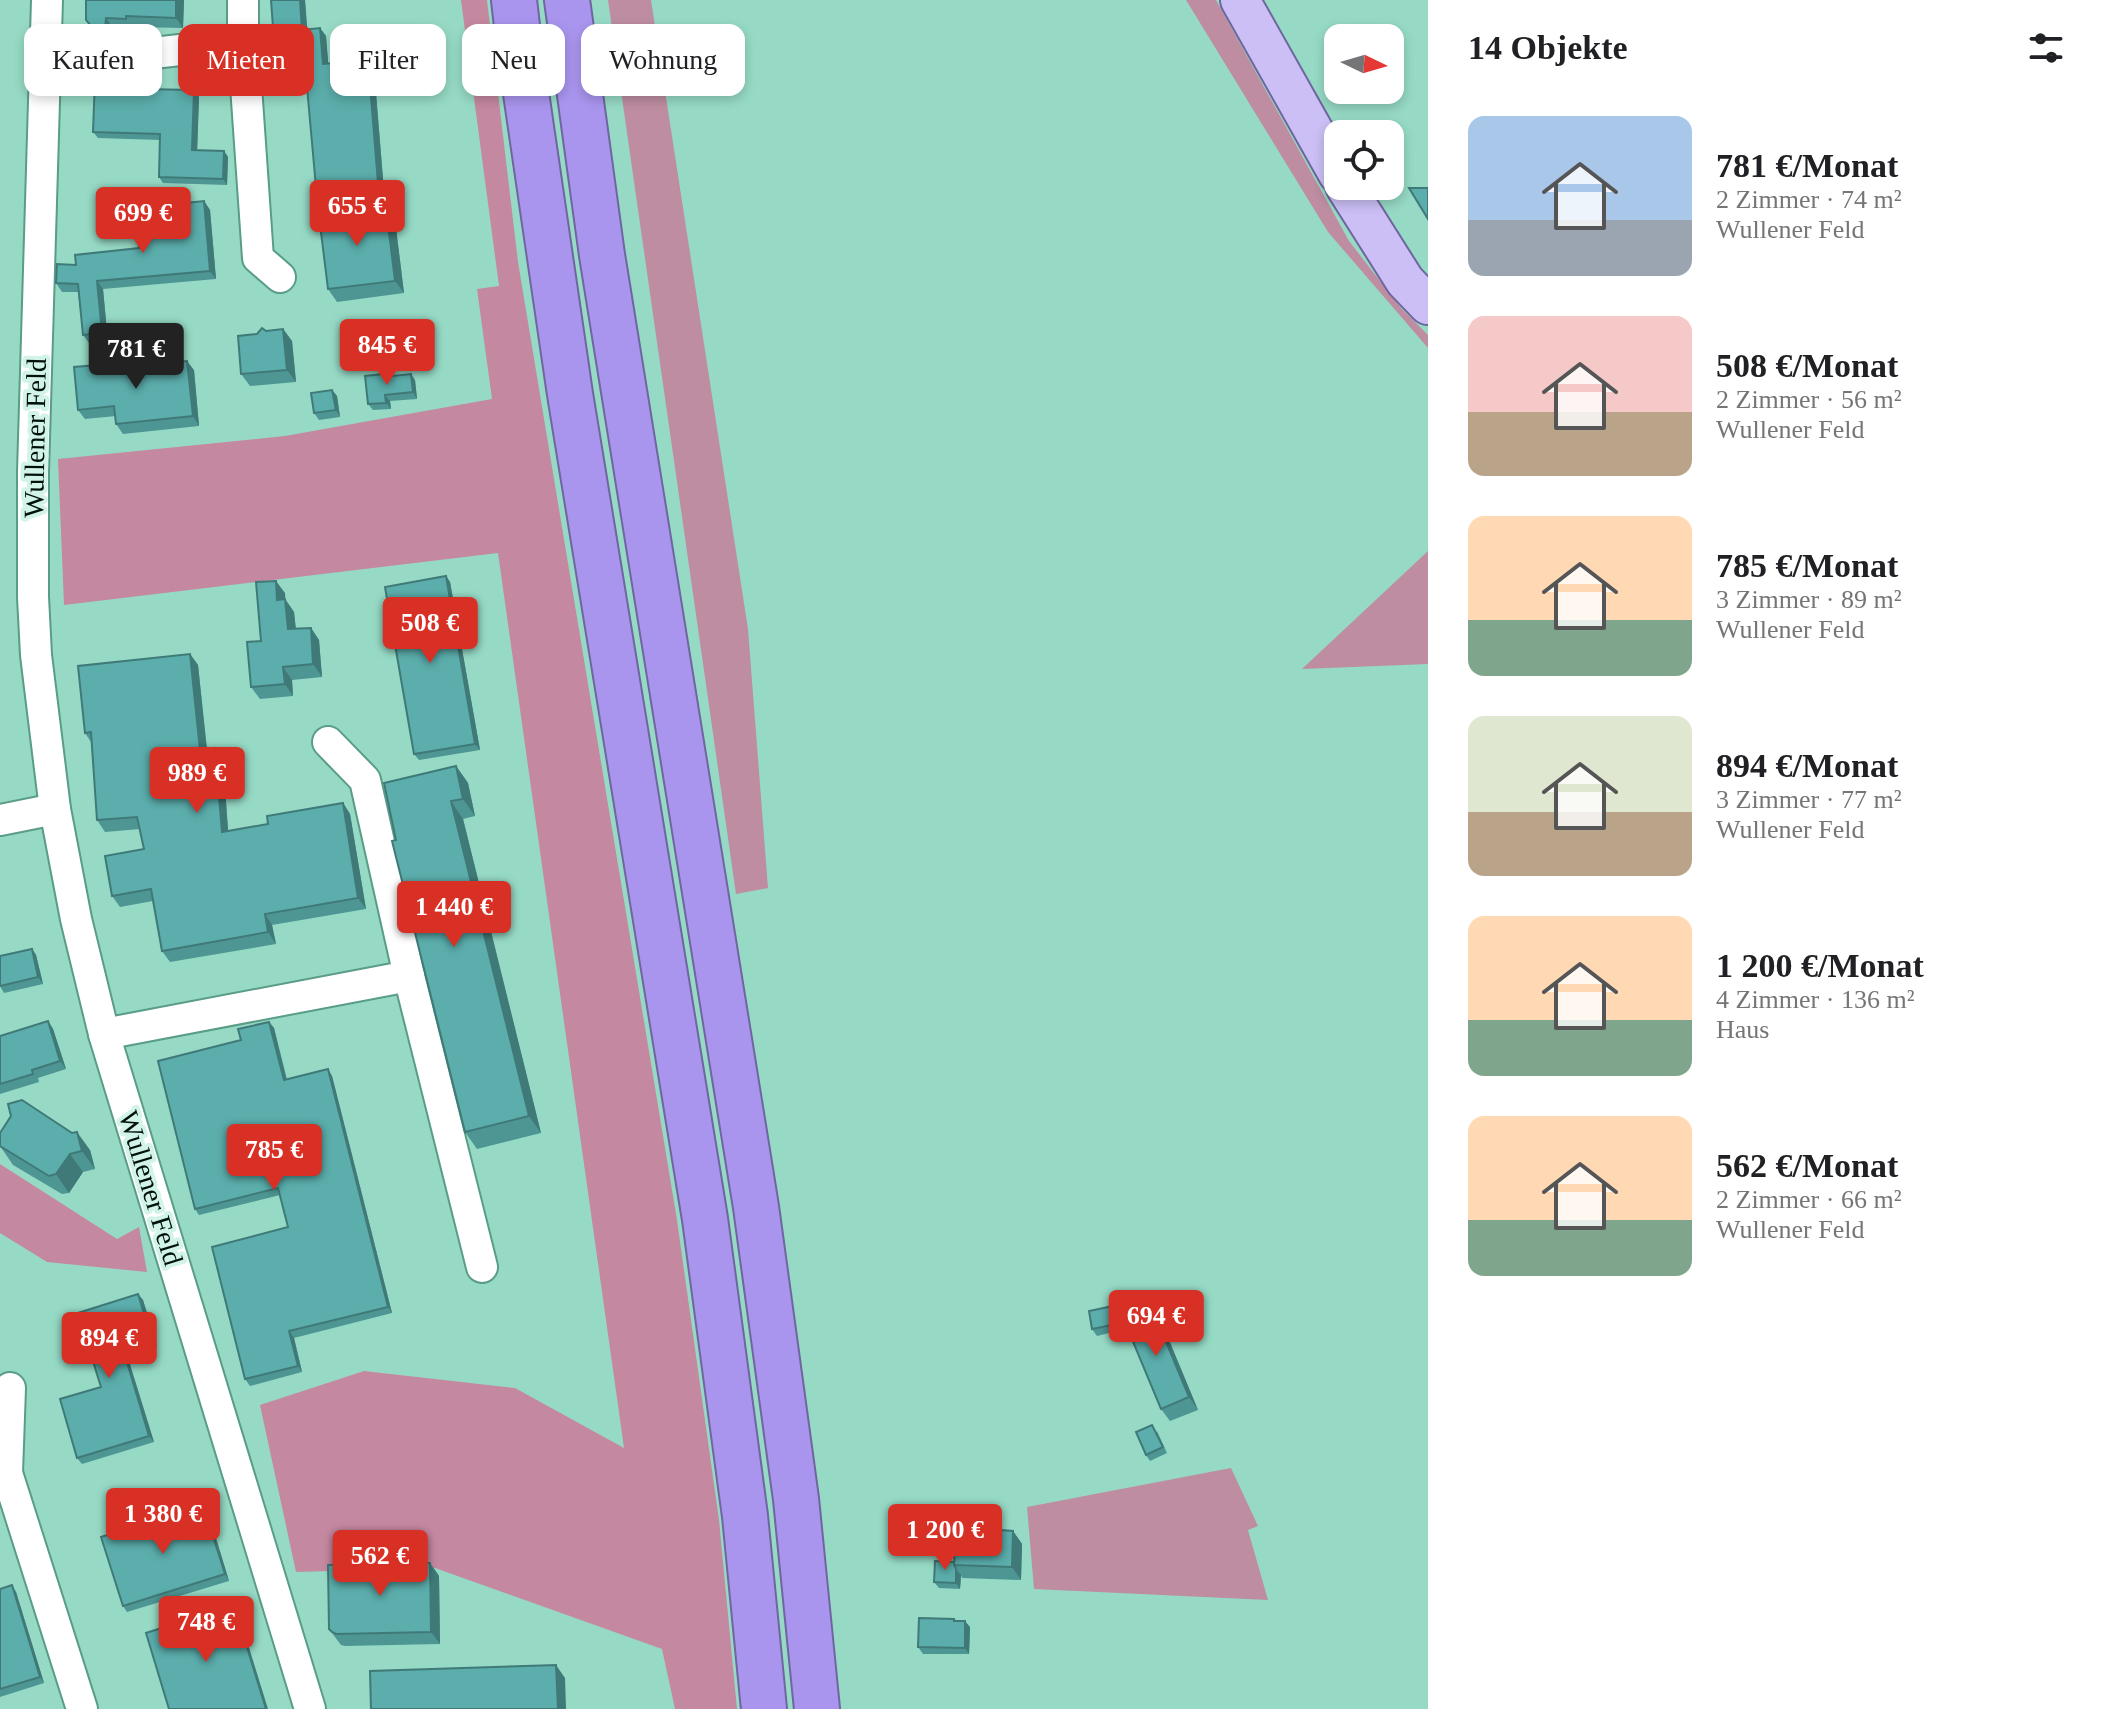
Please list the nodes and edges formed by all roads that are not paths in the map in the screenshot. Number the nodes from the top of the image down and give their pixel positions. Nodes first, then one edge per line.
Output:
1 (47, 0) edge
2 (243, 0) edge
3 (514, 0) edge
4 (567, 0) edge
5 (1240, 0) edge
6 (46, 24) edge
7 (243, 24) edge
8 (44, 96) edge
9 (247, 96) edge
10 (1324, 149) edge
11 (1354, 200) edge
12 (280, 277) dead end
13 (1428, 305) edge
14 (328, 742) dead end
15 (55, 809) junction
16 (0, 820) edge
17 (409, 976) junction
18 (104, 1034) junction
19 (482, 1267) dead end
20 (10, 1388) dead end
21 (82, 1709) edge
22 (310, 1709) edge
23 (764, 1709) edge
24 (817, 1709) edge

1 - 6 street, Wullener Feld
2 - 7 street
3 - 23 highway
4 - 24 highway
5 - 10 main road
8 - 15 street, Wullener Feld
9 - 12 street
11 - 13 main road
14 - 17 street
15 - 16 street
15 - 18 street, Wullener Feld
17 - 18 street
17 - 19 street
18 - 22 street, Wullener Feld
20 - 21 street

